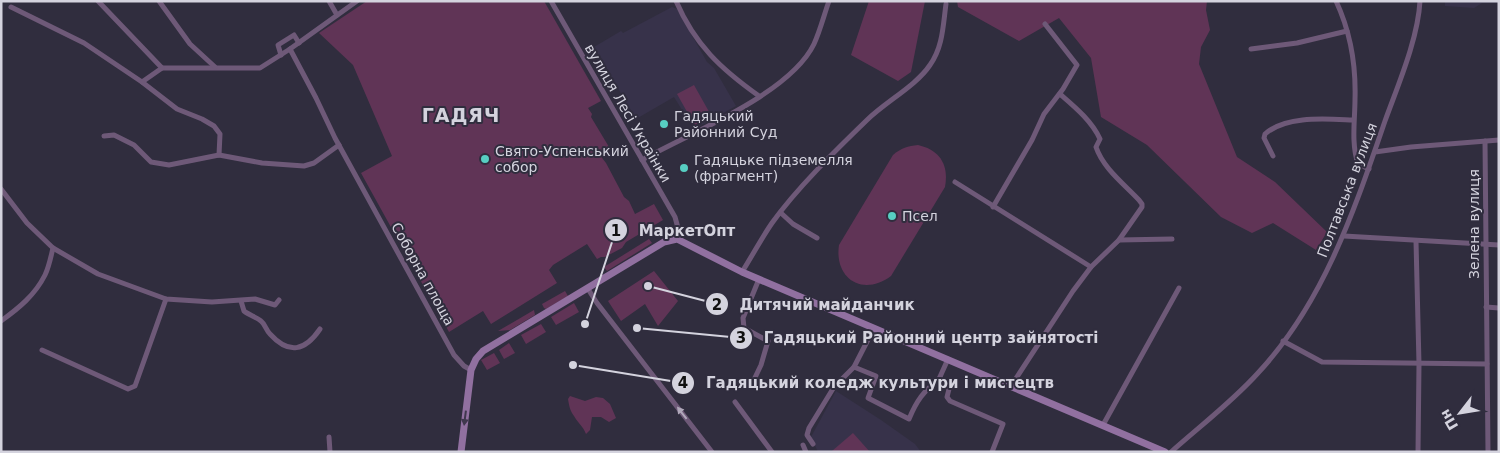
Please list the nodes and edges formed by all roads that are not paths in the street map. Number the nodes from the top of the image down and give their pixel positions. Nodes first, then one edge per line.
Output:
1 (98, 1) edge
2 (160, 1) edge
3 (328, 1) edge
4 (357, 1) edge
5 (551, 1) edge
6 (676, 1) edge
7 (829, 1) edge
8 (1336, 1) edge
9 (1420, 1) edge
10 (946, 4) dead end
11 (11, 7) dead end
12 (337, 14) junction
13 (1045, 24) dead end
14 (1347, 31) junction
15 (299, 43) junction
16 (290, 49) junction
17 (1251, 49) dead end
18 (280, 56) junction
19 (215, 67) junction
20 (162, 68) junction
21 (142, 82) junction
22 (1060, 94) junction
23 (759, 96) junction
24 (1353, 120) junction
25 (104, 136) dead end
26 (1486, 140) junction
27 (1499, 140) edge
28 (339, 145) junction
29 (1375, 152) junction
30 (219, 156) junction
31 (1273, 156) dead end
32 (642, 160) junction
33 (1369, 169) junction
34 (955, 182) dead end
35 (1, 189) edge
36 (993, 207) junction
37 (781, 213) junction
38 (1344, 236) junction
39 (817, 238) dead end
40 (677, 239) junction
41 (1172, 239) dead end
42 (1118, 240) junction
43 (1416, 241) junction
44 (1486, 245) junction
45 (1499, 246) edge
46 (53, 248) junction
47 (1091, 268) junction
48 (742, 272) junction
49 (759, 279) junction
50 (1179, 288) dead end
51 (588, 289) junction
52 (166, 300) junction
53 (279, 300) dead end
54 (242, 301) junction
55 (1486, 307) junction
56 (1499, 308) edge
57 (1, 321) edge
58 (874, 328) junction
59 (320, 329) dead end
60 (1283, 341) junction
61 (42, 350) dead end
62 (948, 359) junction
63 (1419, 364) junction
64 (1487, 364) junction
65 (854, 367) junction
66 (472, 370) junction
67 (939, 379) junction
68 (751, 386) dead end
69 (1011, 386) junction
70 (735, 402) dead end
71 (1103, 425) junction
72 (329, 437) dead end
73 (813, 444) dead end
74 (803, 445) dead end
75 (330, 452) edge
76 (461, 452) edge
77 (712, 452) edge
78 (772, 452) edge
79 (806, 452) edge
80 (992, 452) edge
81 (1165, 452) edge
82 (1171, 452) edge
83 (1418, 452) edge
84 (1488, 452) edge

1 - 20 street
2 - 19 street
3 - 12 street
4 - 12 street
5 - 32 street, вулиця Лесі Українки
6 - 23 street
7 - 23 street
8 - 14 street
9 - 29 street, Полтавська вулиця
10 - 37 street
11 - 21 street
12 - 15 street
13 - 22 street
14 - 17 street
14 - 24 street
15 - 16 street
15 - 18 street
16 - 18 street
16 - 28 street, Соборна площа
18 - 19 street
19 - 20 street
20 - 21 street
21 - 30 street
22 - 36 street
22 - 42 street
23 - 32 street
24 - 31 street
24 - 33 street
25 - 30 street
26 - 27 street
26 - 29 street
26 - 44 street, Зелена вулиця
28 - 30 street
28 - 66 street, Соборна площа
29 - 33 street, Полтавська вулиця
32 - 40 street, вулиця Лесі Українки
33 - 38 street, Полтавська вулиця
34 - 36 street
35 - 46 street
36 - 47 street
37 - 39 street
37 - 48 street
38 - 43 street
38 - 60 street, Полтавська вулиця
40 - 48 street
40 - 51 street
41 - 42 street
42 - 47 street
43 - 44 street
43 - 63 street
44 - 45 street
44 - 55 street, Зелена вулиця
46 - 52 street
46 - 57 street
47 - 69 street
48 - 49 street
49 - 58 street
49 - 68 street
50 - 71 street
51 - 66 street
77 -> 51 street
52 - 54 street
52 - 61 street
53 - 54 street
54 - 59 street
55 - 56 street
55 - 64 street, Зелена вулиця
58 - 62 street
58 - 65 street
60 - 63 street
60 - 82 street, Полтавська вулиця
62 - 67 street
62 - 69 street
63 - 64 street
63 - 83 street
64 - 84 street, Зелена вулиця
65 - 67 street
65 - 73 street
66 -> 76 street
67 - 80 street
69 - 71 street
70 - 78 street
71 - 81 street
72 - 75 street
74 - 79 street

